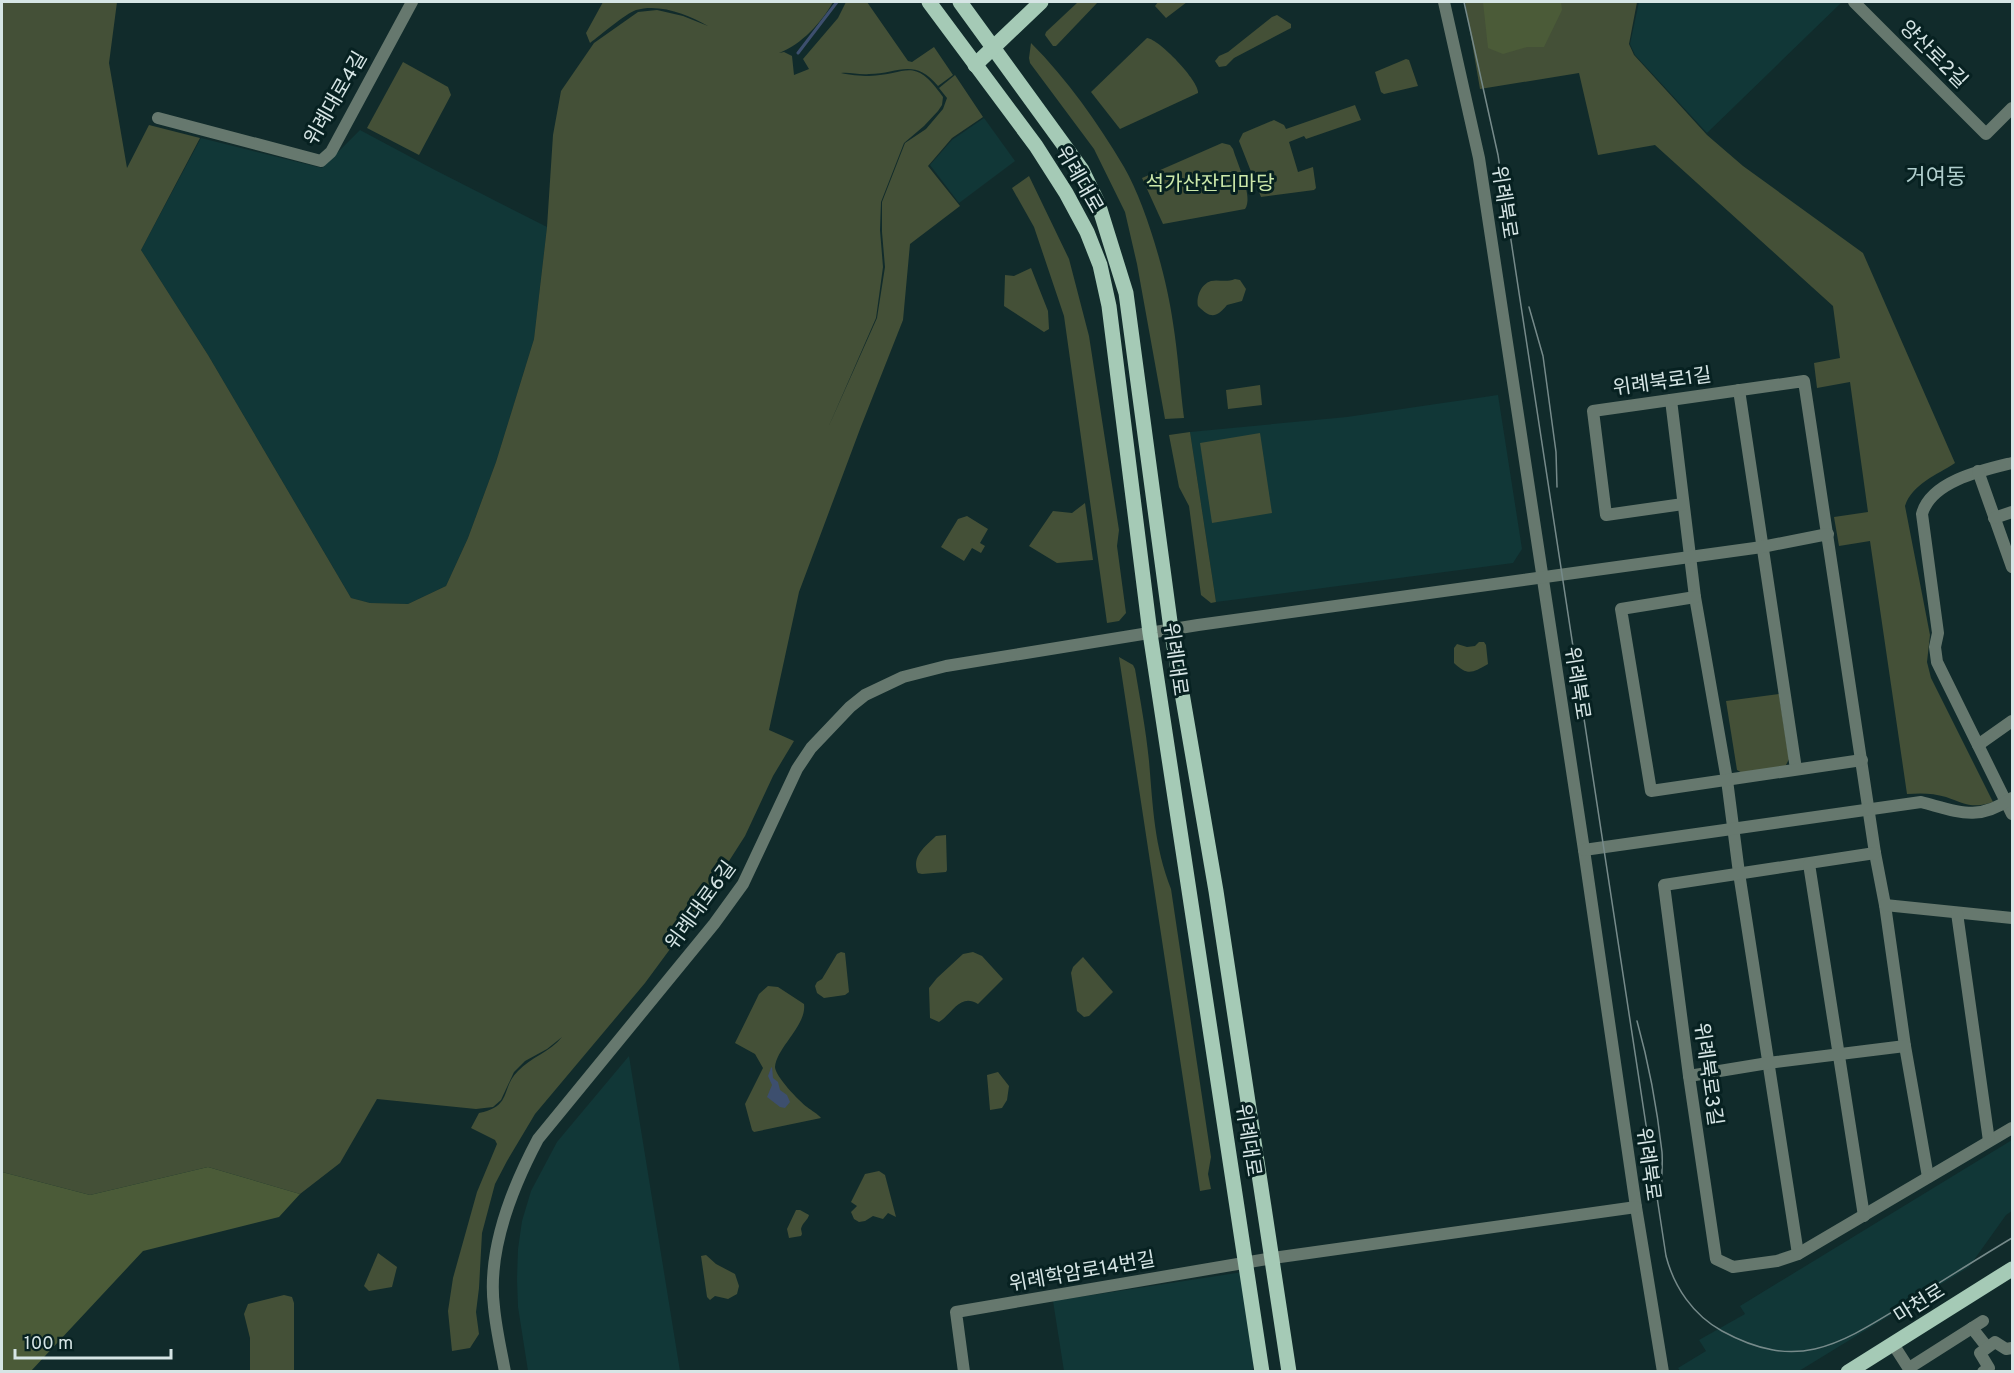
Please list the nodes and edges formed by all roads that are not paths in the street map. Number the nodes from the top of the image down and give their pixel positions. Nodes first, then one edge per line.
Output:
1 (412, 2) edge
2 (929, 2) edge
3 (960, 2) edge
4 (1041, 2) edge
5 (1444, 2) edge
6 (1854, 2) edge
7 (994, 47) junction
8 (975, 65) junction
9 (2013, 108) edge
10 (158, 118) dead end
11 (1739, 390) junction
12 (1671, 400) junction
13 (2013, 463) edge
14 (1978, 471) junction
15 (1683, 504) junction
16 (2013, 512) edge
17 (1994, 518) junction
18 (1828, 534) junction
19 (1762, 547) junction
20 (1690, 557) junction
21 (2011, 560) edge
22 (1542, 577) junction
23 (1695, 597) junction
24 (1171, 629) junction
25 (1150, 633) junction
26 (2013, 721) edge
27 (1978, 745) junction
28 (1862, 760) junction
29 (1796, 768) junction
30 (1727, 780) junction
31 (2010, 800) edge
32 (1869, 810) junction
33 (2013, 814) edge
34 (1734, 828) junction
35 (1584, 850) junction
36 (1875, 853) junction
37 (1809, 864) junction
38 (1739, 873) junction
39 (1885, 905) junction
40 (1957, 913) junction
41 (2013, 918) edge
42 (1905, 1046) junction
43 (1838, 1054) junction
44 (1768, 1063) junction
45 (1689, 1076) junction
46 (2013, 1128) edge
47 (1989, 1141) junction
48 (1928, 1178) junction
49 (1636, 1207) junction
50 (1864, 1216) junction
51 (1798, 1254) junction
52 (1274, 1258) junction
53 (1246, 1263) junction
54 (2013, 1269) edge
55 (1983, 1321) dead end
56 (1972, 1328) junction
57 (1893, 1344) junction
58 (1987, 1347) junction
59 (2013, 1348) edge
60 (1910, 1370) edge
61 (505, 1371) edge
62 (964, 1371) edge
63 (1262, 1371) edge
64 (1289, 1371) edge
65 (1663, 1371) edge
66 (1848, 1371) edge
67 (1983, 1371) edge

1 - 10 street, 위례대로4길
2 - 8 main road, 위례대로
3 - 7 main road, 위례대로
4 - 7 main road
5 - 22 street, 위례북로
6 - 9 street, 양산로2길
7 - 8 main road
7 - 24 main road, 위례대로
8 - 25 main road, 위례대로
11 - 12 street, 위례북로1길
11 - 18 street, 위례북로1길
11 - 19 street, 위례북로1길
12 - 15 street
12 - 15 street, 위례북로1길
13 - 14 street
14 - 17 street
14 - 27 street
15 - 20 street
16 - 17 street
17 - 21 street
18 - 19 street
18 - 28 street, 위례북로1길
19 - 20 street
19 - 29 street, 위례북로1길
20 - 22 street
20 - 23 street
22 - 24 street, 위례대로6길
22 - 35 street, 위례북로
23 - 30 street
23 - 30 street
24 - 25 street, 위례대로6길
24 - 52 main road, 위례대로
25 - 53 main road, 위례대로
25 - 61 street, 위례대로6길
26 - 27 street
27 - 31 street
28 - 29 street
28 - 32 street, 위례북로1길
29 - 30 street
30 - 34 street
31 - 32 street
31 - 33 street
32 - 34 street
32 - 36 street
34 - 35 street
34 - 38 street
35 - 49 street, 위례북로
36 - 37 street
36 - 39 street
37 - 38 street
37 - 43 street
38 - 44 street
38 - 45 street, 위례북로3길
39 - 40 street
39 - 42 street
40 - 41 street
40 - 47 street
42 - 43 street
42 - 48 street
43 - 44 street
43 - 50 street
44 - 45 street
44 - 51 street
45 - 51 street, 위례북로3길
46 - 47 street, 위례북로3길
47 - 48 street, 위례북로3길
48 - 50 street, 위례북로3길
49 - 52 street, 위례학암로14번길
49 - 65 street, 위례북로
50 - 51 street, 위례북로3길
52 - 53 street, 위례학암로14번길
52 - 64 main road, 위례대로
53 - 62 street, 위례학암로14번길
53 - 63 main road, 위례대로
54 - 57 main road, 마천로
55 - 56 street
56 - 58 street
56 - 60 street
57 - 60 street
57 - 66 main road, 마천로
58 - 59 street
58 - 67 street

